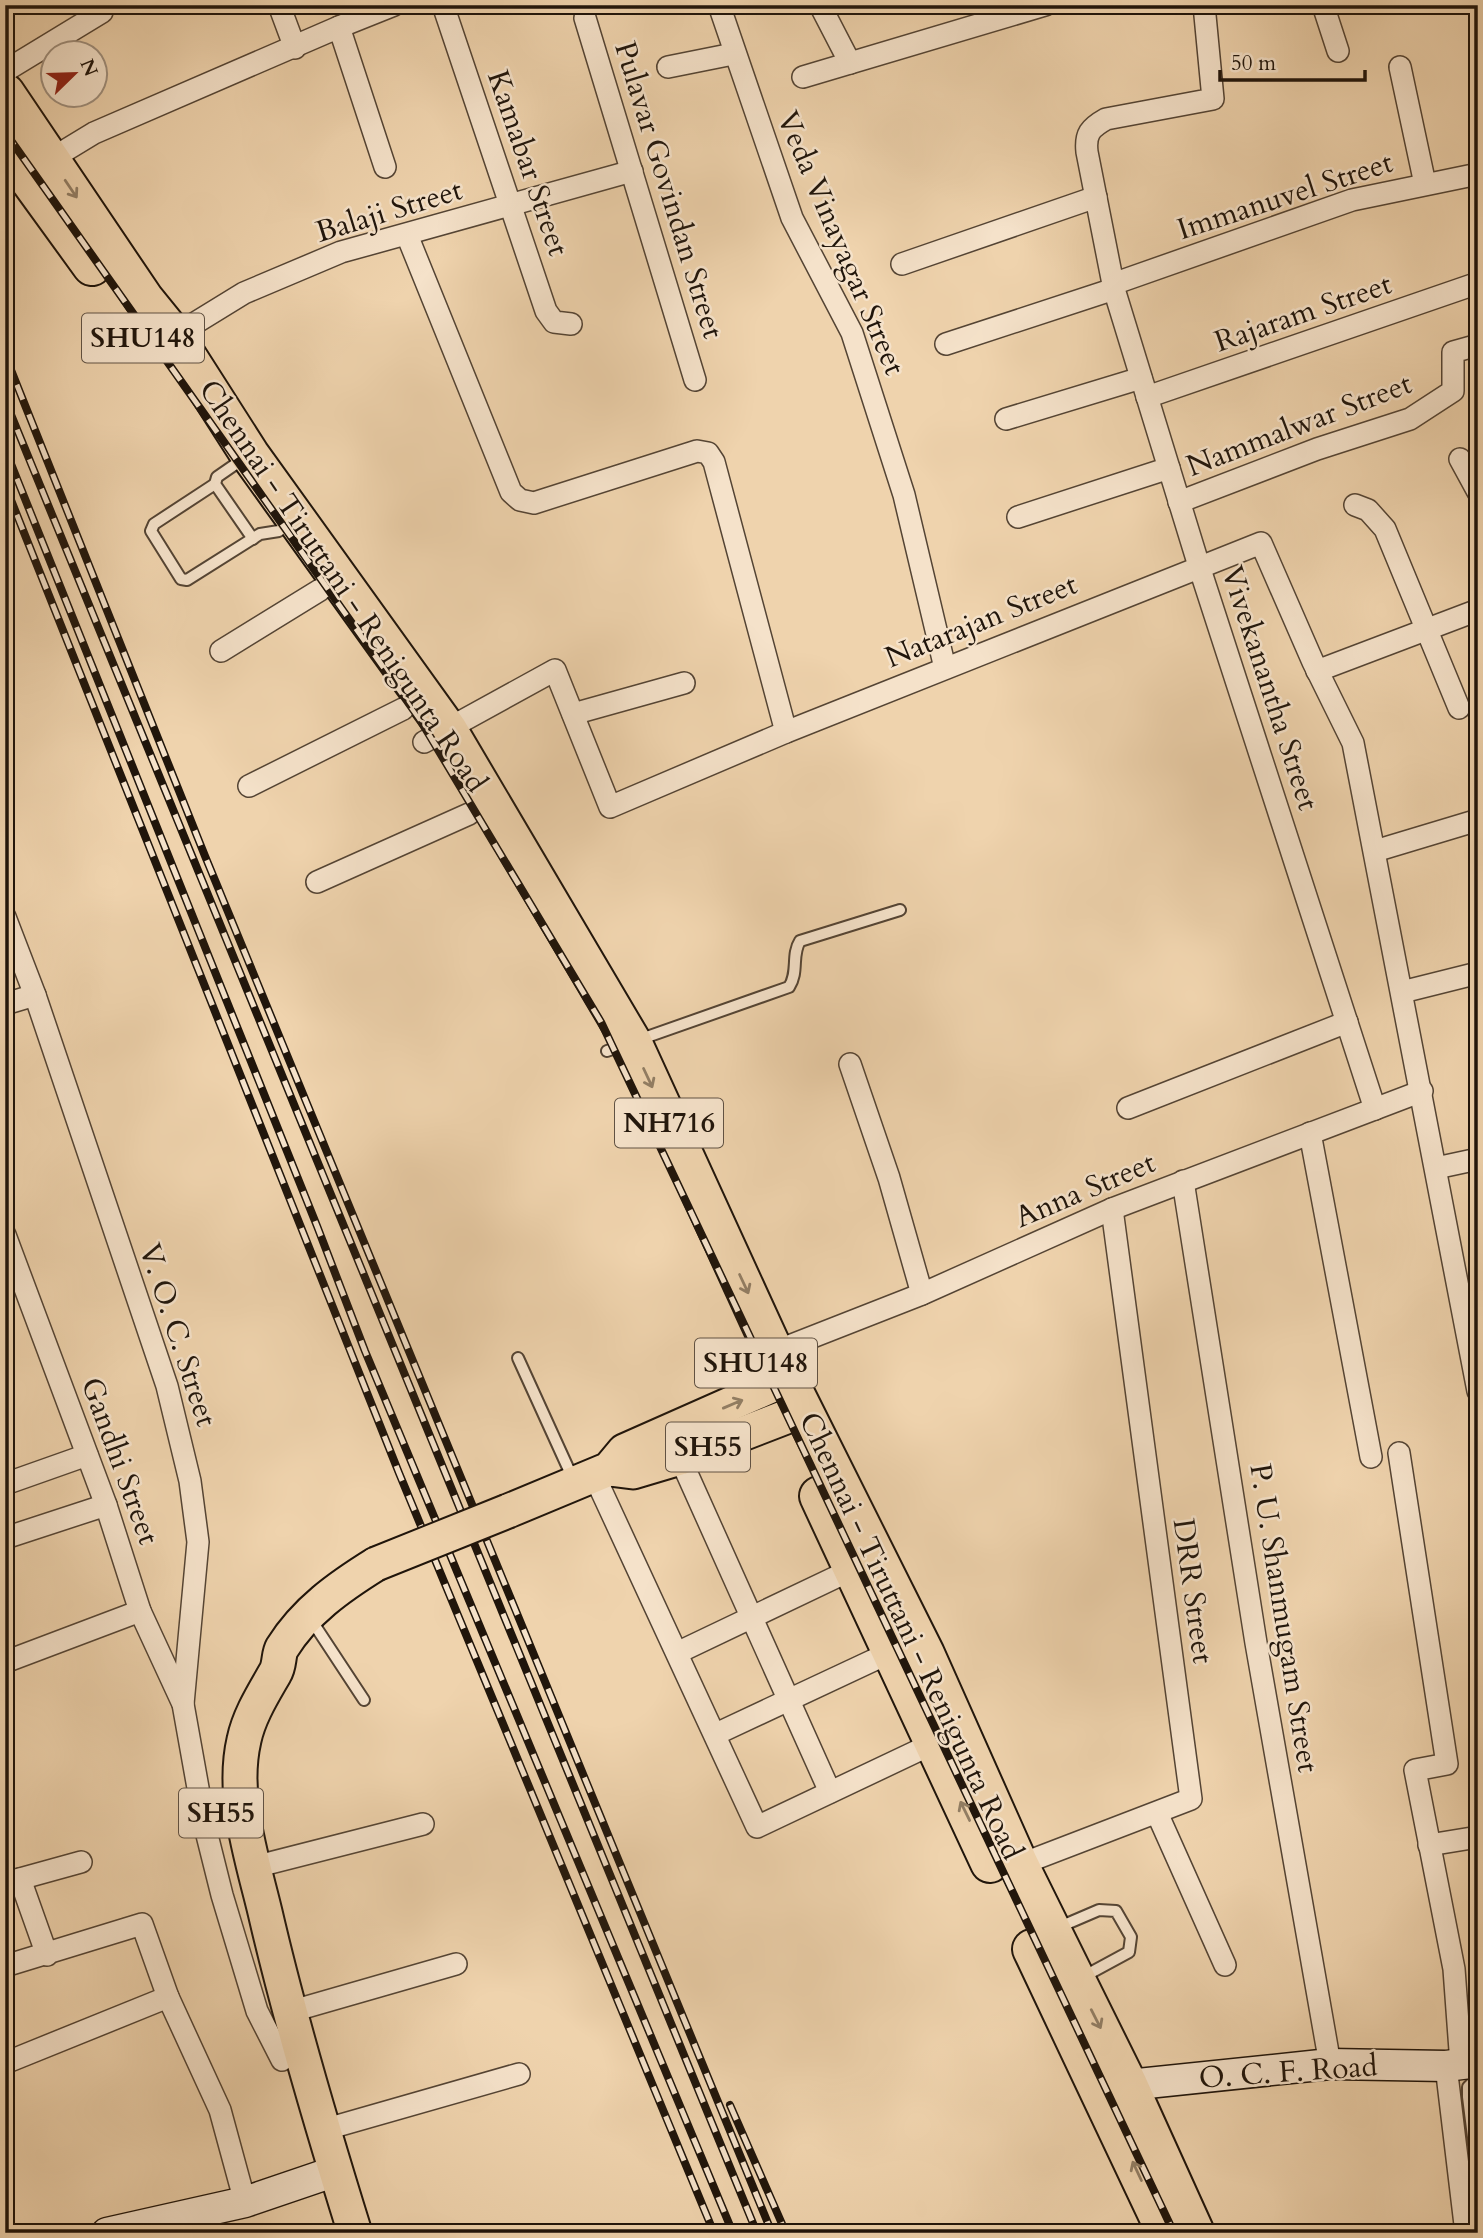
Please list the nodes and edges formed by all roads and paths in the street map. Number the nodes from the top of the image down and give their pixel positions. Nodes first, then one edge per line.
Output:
1 (279, 5) edge
2 (394, 5) edge
3 (443, 5) edge
4 (719, 5) edge
5 (820, 5) edge
6 (1045, 5) edge
7 (1204, 5) edge
8 (1323, 5) edge
9 (102, 12) dead end
10 (585, 18) dead end
11 (339, 27) junction
12 (295, 48) junction
13 (1338, 51) dead end
14 (733, 54) junction
15 (850, 63) junction
16 (668, 67) dead end
17 (1400, 67) dead end
18 (5, 71) edge
19 (803, 77) dead end
20 (5, 93) edge
21 (28, 160) edge
22 (385, 167) dead end
23 (632, 171) junction
24 (1478, 174) edge
25 (1425, 184) junction
26 (1096, 197) junction
27 (512, 206) junction
28 (407, 235) junction
29 (902, 264) dead end
30 (1478, 283) edge
31 (1113, 287) junction
32 (571, 324) dead end
33 (174, 337) junction
34 (946, 344) dead end
35 (1478, 345) edge
36 (695, 380) dead end
37 (1144, 388) junction
38 (1006, 419) dead end
39 (1460, 459) dead end
40 (233, 468) junction
41 (1169, 468) junction
42 (1478, 492) edge
43 (1179, 502) junction
44 (1355, 505) dead end
45 (1018, 517) dead end
46 (266, 535) junction
47 (1199, 566) junction
48 (320, 590) junction
49 (1478, 610) edge
50 (1426, 631) junction
51 (221, 651) dead end
52 (945, 668) junction
53 (1317, 671) junction
54 (684, 683) dead end
55 (1459, 708) dead end
56 (403, 709) junction
57 (573, 714) junction
58 (786, 732) junction
59 (435, 735) junction
60 (249, 786) dead end
61 (468, 814) junction
62 (1478, 820) edge
63 (1375, 851) junction
64 (317, 882) dead end
65 (901, 910) dead end
66 (5, 917) edge
67 (1478, 973) edge
68 (1402, 992) junction
69 (35, 995) junction
70 (5, 1004) edge
71 (1347, 1022) junction
72 (620, 1048) junction
73 (850, 1064) dead end
74 (1422, 1091) junction
75 (1128, 1108) dead end
76 (1375, 1108) junction
77 (1310, 1133) junction
78 (1478, 1159) edge
79 (1436, 1168) junction
80 (1184, 1181) junction
81 (1112, 1209) junction
82 (5, 1235) edge
83 (922, 1294) junction
84 (518, 1358) dead end
85 (783, 1390) junction
86 (1478, 1391) edge
87 (1399, 1453) dead end
88 (87, 1455) junction
89 (1371, 1457) dead end
90 (680, 1458) junction
91 (593, 1476) junction
92 (5, 1485) edge
93 (106, 1505) junction
94 (5, 1538) edge
95 (871, 1585) junction
96 (140, 1611) junction
97 (309, 1615) junction
98 (751, 1616) junction
99 (281, 1650) junction
100 (679, 1652) junction
101 (891, 1652) junction
102 (5, 1662) edge
103 (364, 1700) dead end
104 (789, 1701) junction
105 (183, 1704) junction
106 (716, 1734) junction
107 (932, 1744) junction
108 (830, 1792) junction
109 (1157, 1813) junction
110 (423, 1824) dead end
111 (1478, 1838) edge
112 (1429, 1845) junction
113 (81, 1861) dead end
114 (1019, 1866) junction
115 (254, 1867) junction
116 (9, 1881) edge
117 (1051, 1930) junction
118 (47, 1955) junction
119 (456, 1964) dead end
120 (1225, 1965) dead end
121 (5, 1966) edge
122 (1065, 1987) junction
123 (168, 1997) junction
124 (279, 1999) junction
125 (282, 2060) junction
126 (5, 2063) edge
127 (1330, 2064) junction
128 (1465, 2067) edge
129 (519, 2074) dead end
130 (1113, 2086) junction
131 (323, 2130) junction
132 (326, 2175) junction
133 (1478, 2177) edge
134 (245, 2202) junction
135 (107, 2233) edge
136 (337, 2233) edge
137 (355, 2233) edge
138 (1166, 2233) edge
139 (1195, 2233) edge
140 (1466, 2233) edge

1 - 12 street
2 - 11 street
3 - 27 street, Kamabar Street
4 - 14 street, Veda Vinayagar Street
5 - 15 street
6 - 15 street
7 - 26 street, Vivekanantha Street
8 - 13 street
9 - 18 street
10 - 23 street, Pulavar Govindan Street
11 - 12 street
11 - 22 street
12 - 21 street
14 - 16 street
14 - 52 street, Veda Vinayagar Street
15 - 19 street
17 - 25 street
20 - 21 highway, Chennai - Tiruttani - Renigunta Road / NH716
21 -> 33 highway, Chennai - Tiruttani - Renigunta Road / NH716
21 - 40 highway, Chennai - Tiruttani - Renigunta Road / SHU148
23 - 27 street, Balaji Street
23 - 36 street, Pulavar Govindan Street
24 - 25 street, Immanuvel Street
25 - 31 street, Immanuvel Street
26 - 29 street
26 - 31 street, Vivekanantha Street
27 - 28 street, Balaji Street
27 - 32 street, Kamabar Street
28 - 33 street, Balaji Street
28 - 58 street
30 - 37 street, Rajaram Street
31 - 34 street, Immanuvel Street
31 - 37 street, Vivekanantha Street
33 - 40 highway, Chennai - Tiruttani - Renigunta Road / NH716
35 - 43 street, Nammalwar Street
37 - 38 street, Rajaram Street
37 - 41 street, Vivekanantha Street
39 - 42 street
40 - 46 highway, Chennai - Tiruttani - Renigunta Road / SHU148
40 - 46 lane
40 - 59 highway, Chennai - Tiruttani - Renigunta Road / NH716
41 - 43 street, Vivekanantha Street
41 - 45 street
43 - 47 street, Vivekanantha Street
44 - 50 street
46 - 48 highway, Chennai - Tiruttani - Renigunta Road / SHU148
47 - 52 street, Natarajan Street
47 - 53 street, Natarajan Street
47 - 71 street, Vivekanantha Street
48 - 51 street
48 - 56 highway, Chennai - Tiruttani - Renigunta Road / SHU148
49 - 50 street
50 - 53 street
50 - 55 street
52 - 58 street, Natarajan Street
53 - 63 street
54 - 57 street
56 - 59 highway, Chennai - Tiruttani - Renigunta Road / SHU148
56 - 60 street
57 - 58 street, Natarajan Street
57 - 59 street
59 - 61 highway, Chennai - Tiruttani - Renigunta Road / SHU148
59 - 72 highway, Chennai - Tiruttani - Renigunta Road / NH716
61 - 64 street
61 - 72 highway, Chennai - Tiruttani - Renigunta Road / SHU148
62 - 63 street
63 - 68 street
65 - 72 lane
66 - 69 street, V. O. C. Street
67 - 68 street
68 - 74 street
69 - 70 street
69 - 105 street, V. O. C. Street
71 - 75 street
71 - 76 street, Vivekanantha Street
72 - 85 highway, Chennai - Tiruttani - Renigunta Road / NH716
73 - 83 street
74 - 76 street, Anna Street
74 - 79 street
76 - 77 street, Anna Street
77 - 80 street, Anna Street
77 - 89 street
78 - 79 street
79 - 86 street
80 - 81 street, Anna Street
80 - 127 street, P. U. Shanmugam Street
81 - 83 street, Anna Street
81 - 109 street, DRR Street
82 - 88 street, Gandhi Street
83 - 85 street, Anna Street
84 - 91 lane
85 - 90 main road, SH55
91 -> 85 main road, SH55
85 - 95 highway, Chennai - Tiruttani - Renigunta Road / NH716
87 - 112 street
88 - 92 street
88 - 93 street, Gandhi Street
90 - 91 main road, SH55
90 - 98 street
91 - 97 main road, bridge
91 - 100 street
93 - 94 street
93 - 96 street, Gandhi Street
95 - 98 street
95 - 101 highway, Chennai - Tiruttani - Renigunta Road
95 - 114 highway, Chennai - Tiruttani - Renigunta Road / NH716
96 - 102 street
96 - 105 street, Gandhi Street
97 - 99 main road
97 - 103 lane
98 - 100 street
98 - 104 street
99 - 115 main road
99 - 124 main road, SH55
100 - 106 street
101 - 104 street
101 - 107 highway, Chennai - Tiruttani - Renigunta Road
104 - 106 street
104 - 108 street
105 - 125 street
106 - 108 street
107 - 108 street
122 -> 107 highway, Chennai - Tiruttani - Renigunta Road
109 - 114 street, DRR Street
109 - 120 street
110 - 115 street
111 - 112 street
112 - 128 street
113 - 116 street
114 - 117 highway, Chennai - Tiruttani - Renigunta Road / NH716
115 - 124 main road
116 - 118 street
117 - 122 highway, Chennai - Tiruttani - Renigunta Road / NH716
117 - 122 lane
118 - 121 street
118 - 123 street
119 - 124 street
122 - 130 highway, Chennai - Tiruttani - Renigunta Road / NH716
123 - 126 street
123 - 134 street
124 - 125 main road, SH55
124 - 131 main road
125 - 132 main road, SH55
127 - 128 street, O. C. F. Road
127 - 130 street, O. C. F. Road
128 - 133 lane
128 - 140 street
129 - 131 street
138 -> 130 highway, Chennai - Tiruttani - Renigunta Road
130 - 139 highway, Chennai - Tiruttani - Renigunta Road / NH716
131 - 132 main road
132 - 134 street
132 - 136 main road, SH55
132 - 137 main road, SH55
134 - 135 street

